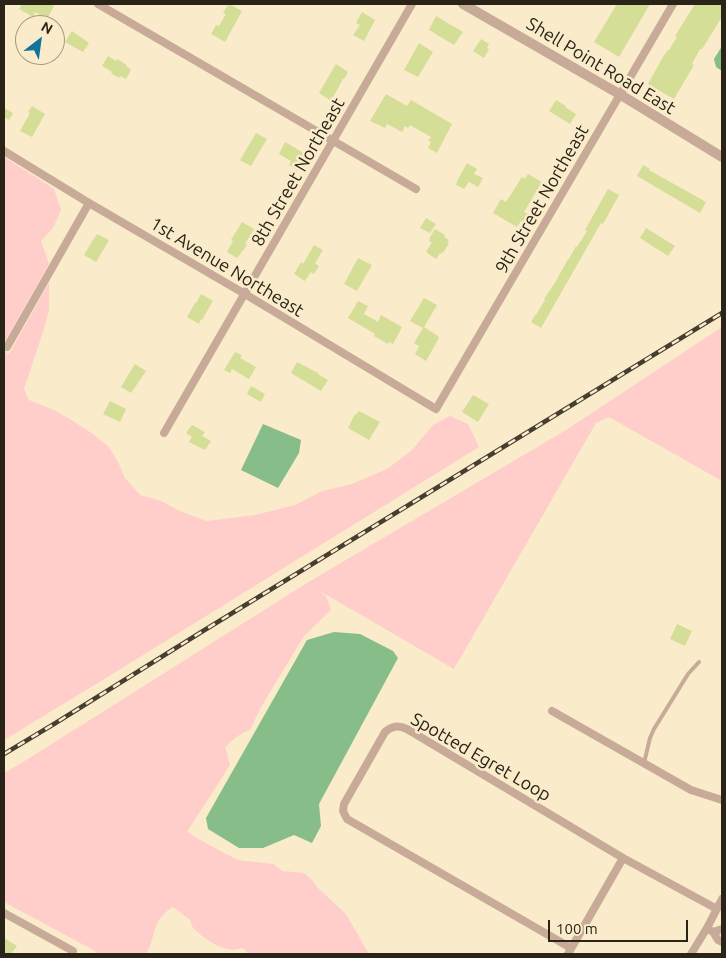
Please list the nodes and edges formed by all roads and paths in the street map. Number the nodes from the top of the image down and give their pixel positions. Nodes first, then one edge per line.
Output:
1 (98, 4) edge
2 (412, 4) edge
3 (463, 4) edge
4 (673, 4) edge
5 (620, 95) junction
6 (333, 141) junction
7 (4, 151) edge
8 (722, 157) edge
9 (416, 189) dead end
10 (89, 203) junction
11 (245, 294) junction
12 (7, 347) dead end
13 (436, 409) joint
14 (164, 433) dead end
15 (699, 662) dead end
16 (552, 711) dead end
17 (644, 763) junction
18 (722, 800) edge
19 (623, 858) junction
20 (722, 900) edge
21 (717, 909) junction
22 (4, 913) edge
23 (722, 929) edge
24 (710, 930) junction
25 (722, 942) edge
26 (569, 951) edge
27 (72, 954) edge
28 (692, 954) edge

1 - 6 street
2 - 6 street, 8th Street Northeast
3 - 5 street, Shell Point Road East
4 - 5 street, 9th Street Northeast
5 - 8 street, Shell Point Road East
5 - 13 street, 9th Street Northeast
6 - 9 street
6 - 11 street, 8th Street Northeast
7 - 10 street, 1st Avenue Northeast
10 - 11 street, 1st Avenue Northeast
10 - 12 street
11 - 13 street, 1st Avenue Northeast
11 - 14 street, 8th Street Northeast
15 - 17 lane
16 - 17 street
17 - 18 street
19 - 21 street, Spotted Egret Loop
19 - 26 street
19 - 26 street, Spotted Egret Loop
20 - 21 street
21 - 24 street
22 - 27 street
23 - 24 street
24 - 25 street
24 - 28 street

